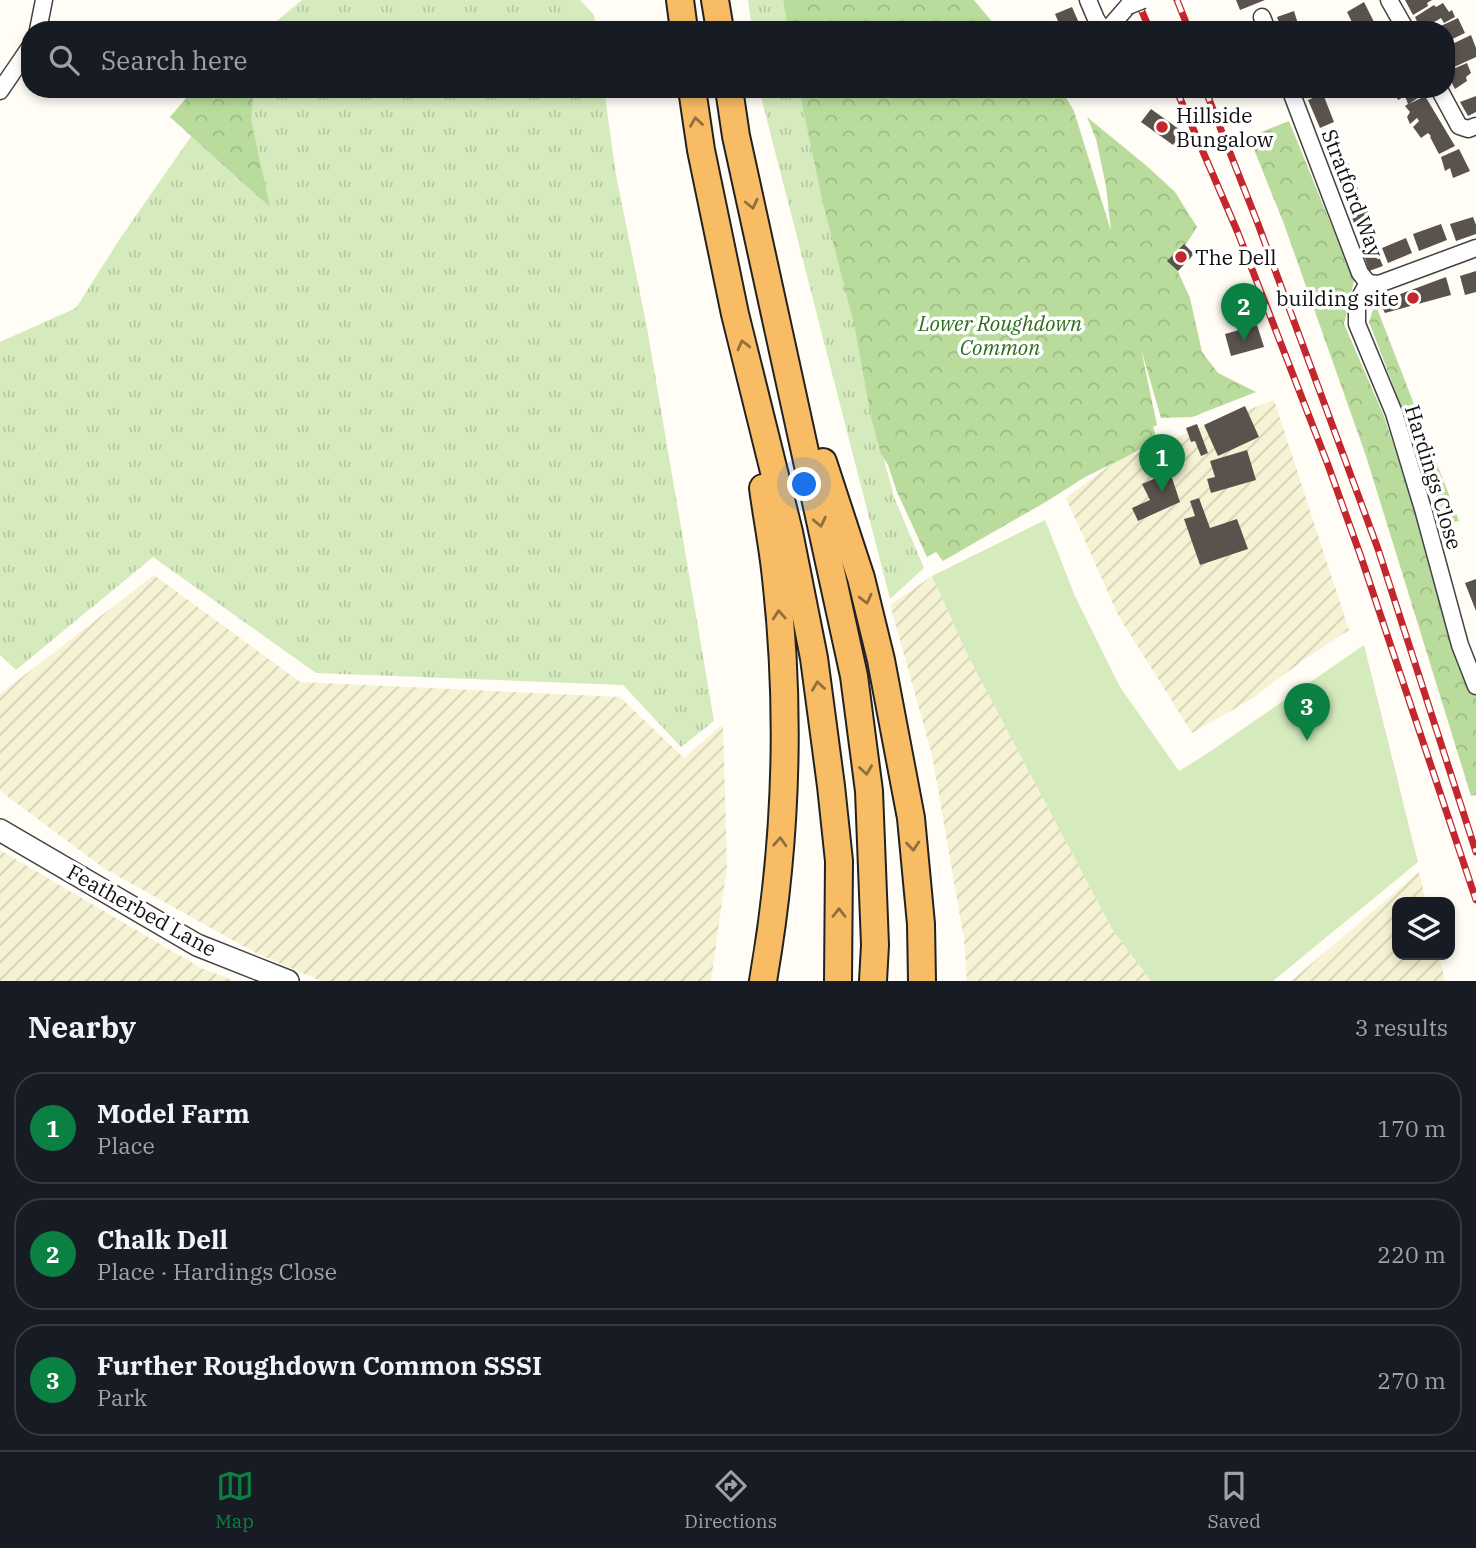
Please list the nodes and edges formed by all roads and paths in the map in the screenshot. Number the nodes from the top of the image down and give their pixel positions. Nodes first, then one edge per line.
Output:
1 (44, 0) edge
2 (680, 0) edge
3 (715, 0) edge
4 (1088, 0) edge
5 (1389, 0) edge
6 (1136, 3) edge
7 (40, 21) edge
8 (683, 21) edge
9 (718, 21) edge
10 (1098, 21) edge
11 (1115, 21) edge
12 (1401, 21) edge
13 (21, 60) edge
14 (0, 91) edge
15 (693, 98) edge
16 (730, 98) edge
17 (1293, 98) edge
18 (1444, 98) edge
19 (1472, 128) edge
20 (1476, 248) edge
21 (1368, 283) junction
22 (788, 373) junction
23 (753, 385) junction
24 (1476, 639) edge
25 (1460, 645) junction
26 (1476, 686) edge
27 (0, 831) edge
28 (288, 981) edge
29 (763, 981) edge
30 (838, 981) edge
31 (873, 981) edge
32 (922, 981) edge

1 - 7 street
2 - 8 highway
3 - 9 highway
4 - 10 street
5 - 12 street
6 - 11 street
13 - 14 street
23 -> 15 highway
16 -> 22 highway
17 - 21 street, Stratford Way
18 - 19 street
20 - 21 street, Stratford Way
21 - 25 street, Hardings Close
22 -> 31 highway
22 -> 32 highway
29 -> 23 highway
30 -> 23 highway
24 - 25 street
25 - 26 street, Hardings Close
27 - 28 street, Featherbed Lane

